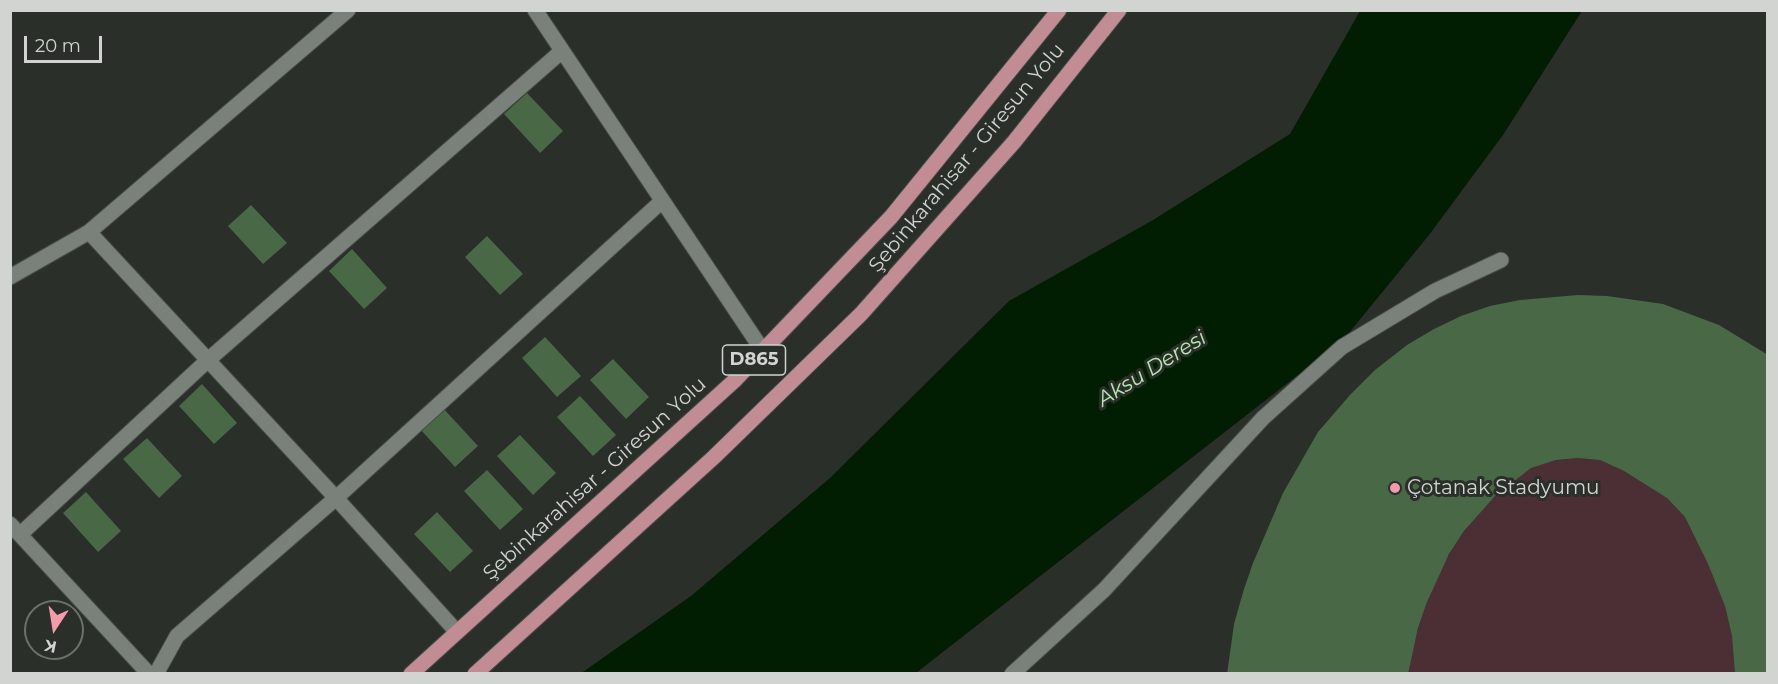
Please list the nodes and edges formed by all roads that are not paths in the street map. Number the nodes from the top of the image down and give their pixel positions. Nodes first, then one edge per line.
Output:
1 (348, 10) edge
2 (535, 10) edge
3 (1059, 10) edge
4 (1119, 10) edge
5 (562, 51) junction
6 (662, 201) junction
7 (89, 232) junction
8 (1501, 260) dead end
9 (10, 277) edge
10 (763, 351) junction
11 (208, 360) junction
12 (336, 498) junction
13 (10, 524) edge
14 (26, 529) dead end
15 (457, 632) junction
16 (149, 674) edge
17 (156, 674) edge
18 (411, 674) edge
19 (476, 674) edge
20 (1012, 674) edge

1 - 7 street
2 - 5 street
3 - 10 main road, Şebinkarahisar - Giresun Yolu / D865
4 - 19 main road, Şebinkarahisar - Giresun Yolu / D865
5 - 6 street
5 - 11 street
6 - 10 street
6 - 12 street
7 - 9 street
7 - 11 street
8 - 20 street
10 - 15 main road, Şebinkarahisar - Giresun Yolu / D865
11 - 12 street
11 - 14 street
12 - 15 street
12 - 17 street
13 - 16 street
15 - 18 main road, Şebinkarahisar - Giresun Yolu / D865

